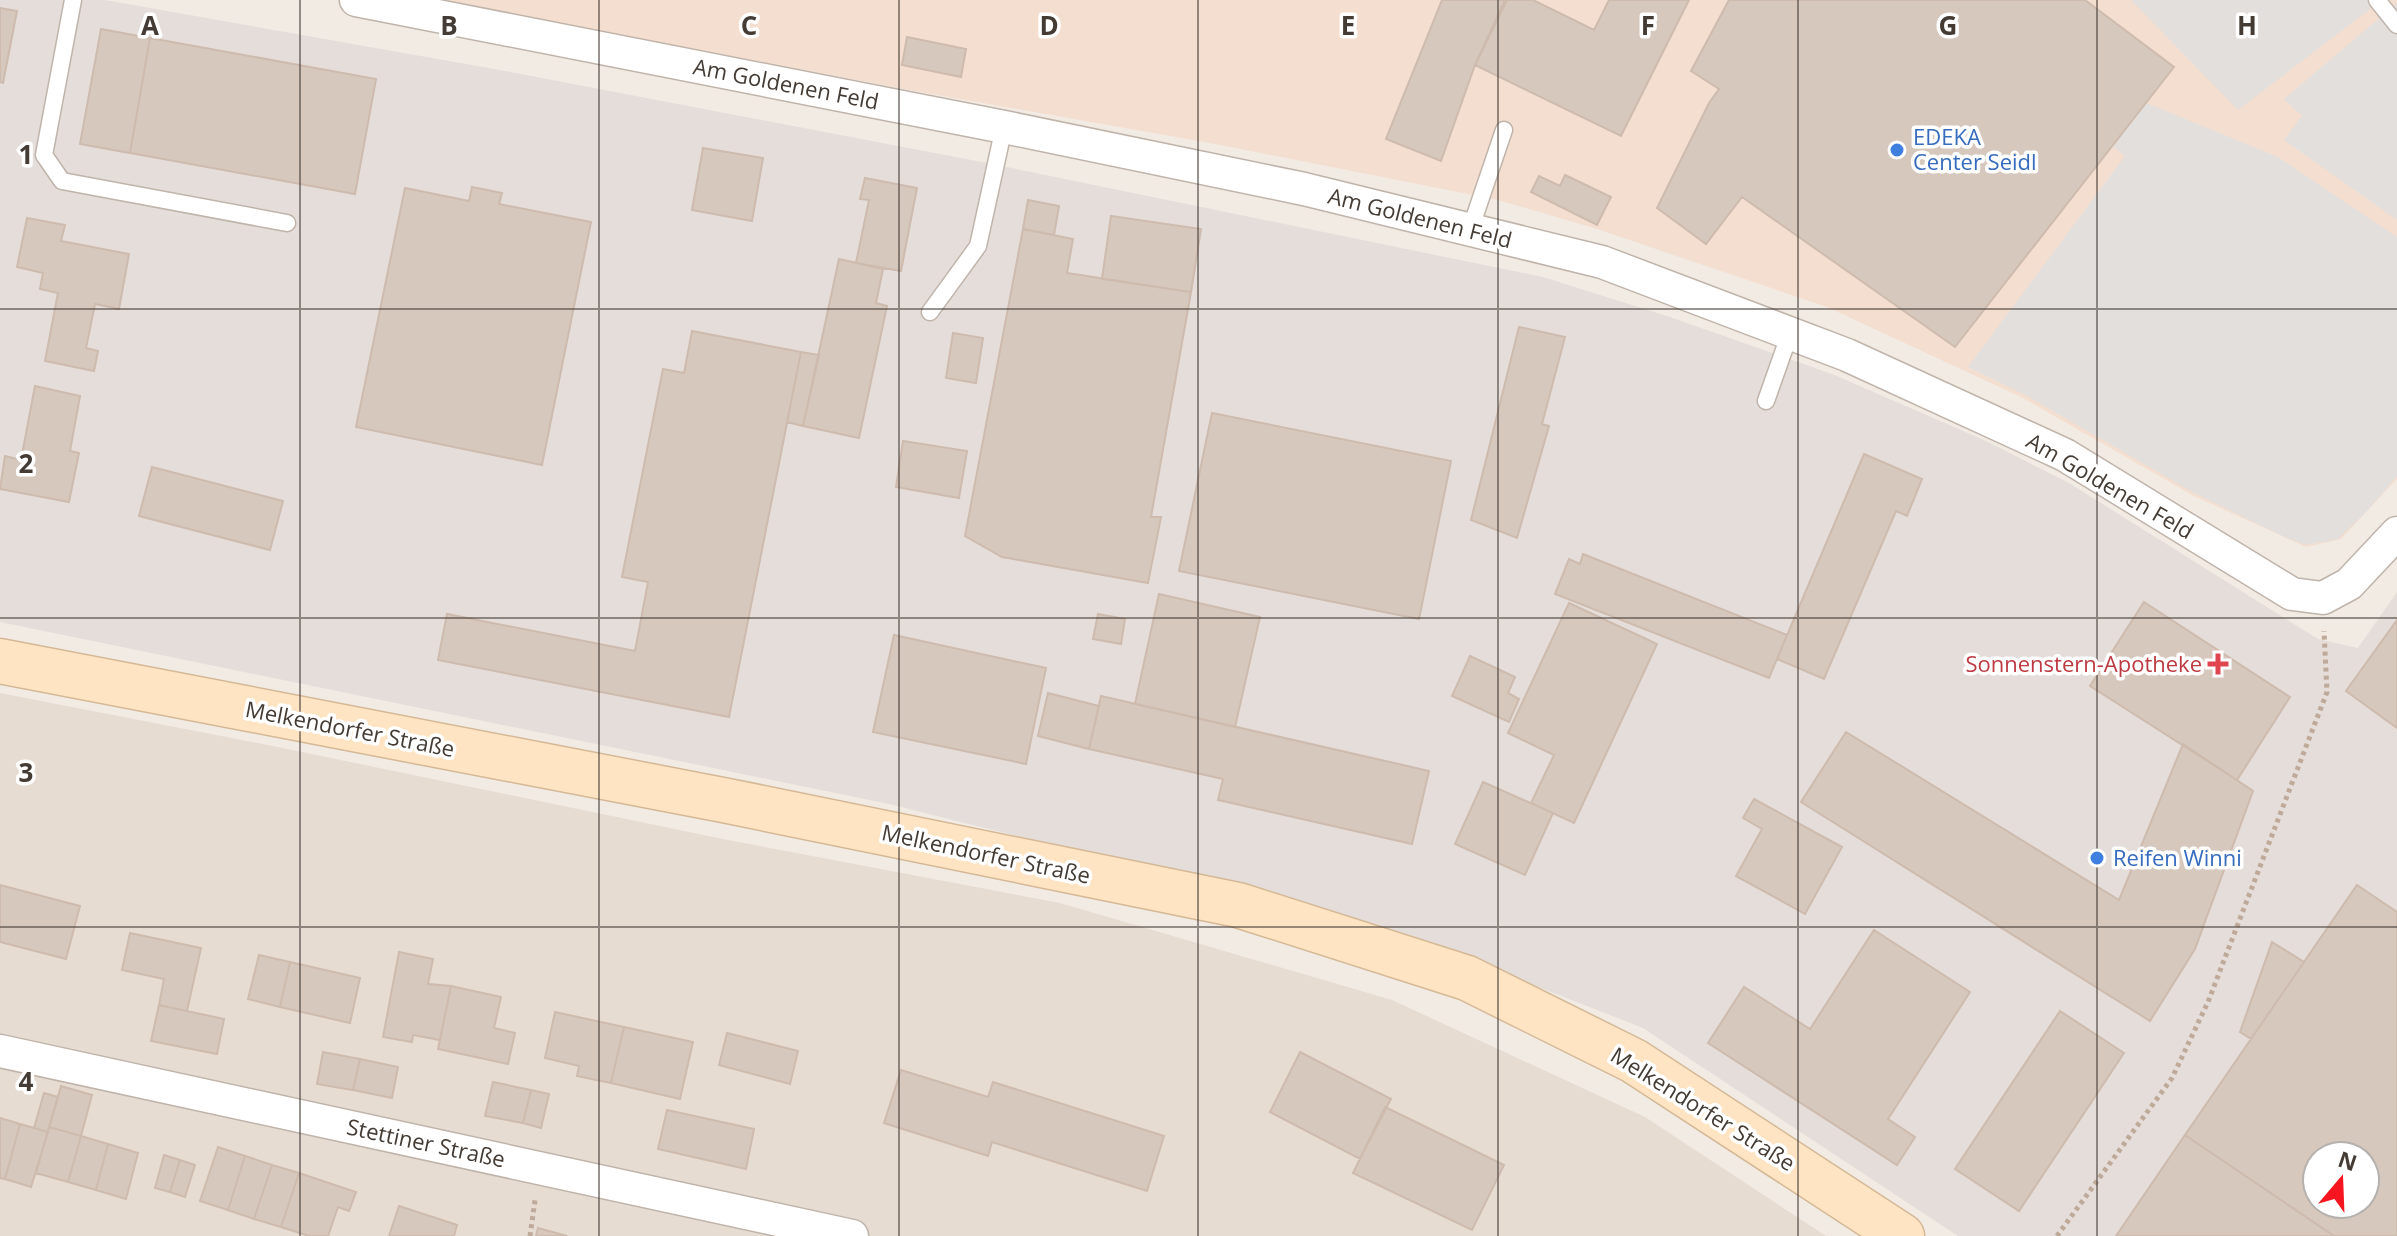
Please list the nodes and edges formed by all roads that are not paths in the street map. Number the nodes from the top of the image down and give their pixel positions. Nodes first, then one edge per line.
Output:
1 (73, 0) edge
2 (356, 0) edge
3 (2377, 0) edge
4 (2397, 25) edge
5 (1004, 127) junction
6 (1504, 130) dead end
7 (287, 223) dead end
8 (1470, 230) junction
9 (930, 312) dead end
10 (1790, 333) junction
11 (1766, 401) dead end
12 (2397, 533) edge
13 (0, 661) edge
14 (0, 1051) edge
15 (852, 1236) edge
16 (1902, 1236) edge

1 - 7 lane
2 - 5 street, Am Goldenen Feld
3 - 4 lane
5 - 8 street, Am Goldenen Feld
5 - 9 lane
6 - 8 lane
8 - 10 street, Am Goldenen Feld
10 - 11 lane
10 - 12 street, Am Goldenen Feld
13 - 16 street, Melkendorfer Straße
14 - 15 street, Stettiner Straße

